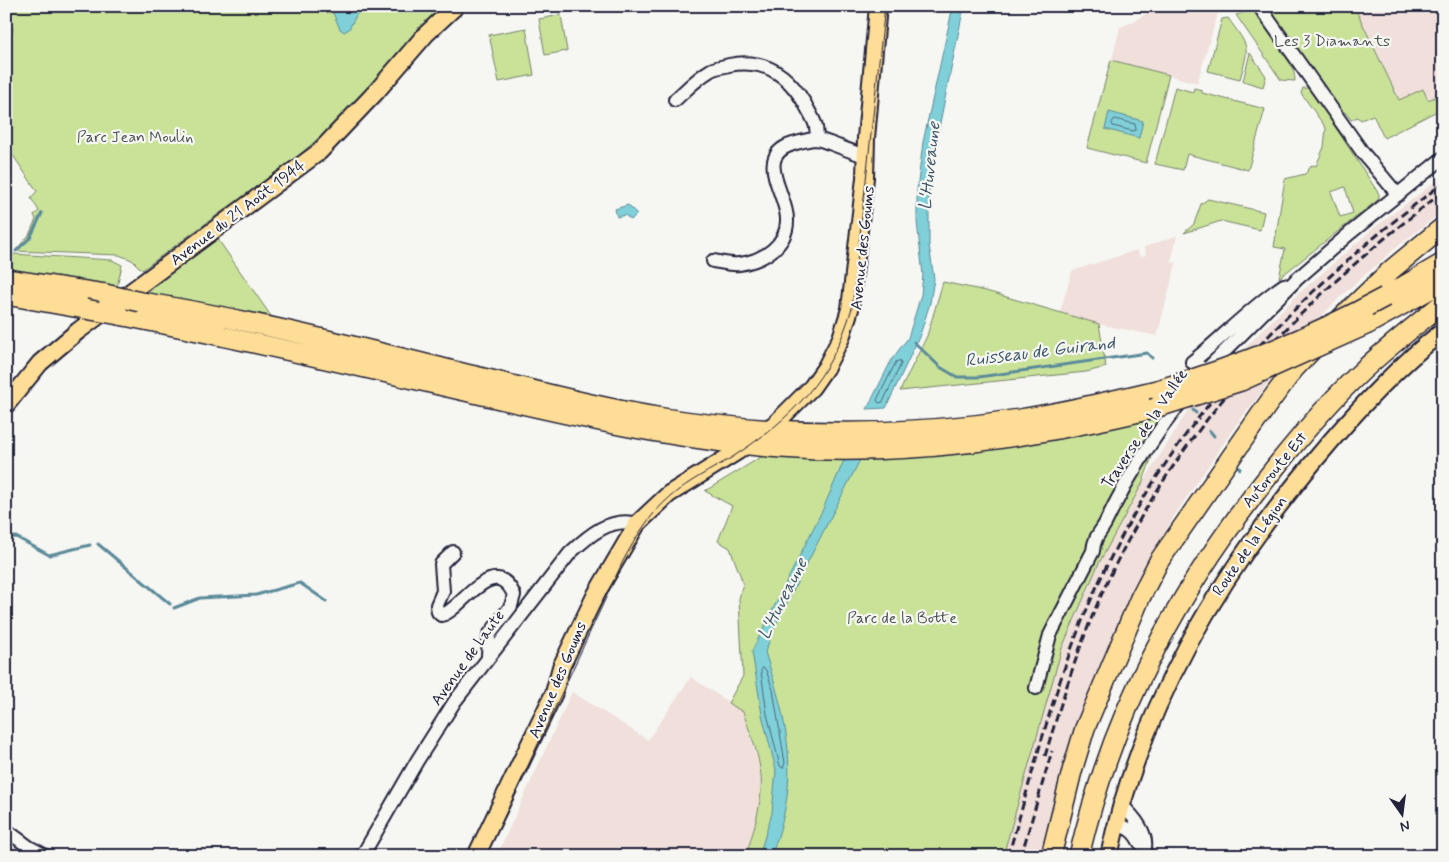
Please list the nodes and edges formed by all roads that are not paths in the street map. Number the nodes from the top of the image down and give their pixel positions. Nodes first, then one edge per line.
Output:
1 (456, 6) edge
2 (878, 6) edge
3 (1259, 6) edge
4 (675, 100) dead end
5 (816, 139) junction
6 (866, 156) junction
7 (1443, 158) edge
8 (1398, 195) junction
9 (1443, 227) edge
10 (713, 261) dead end
11 (1443, 263) edge
12 (6, 279) edge
13 (1443, 282) edge
14 (6, 295) edge
15 (1443, 303) edge
16 (1443, 331) edge
17 (1154, 400) junction
18 (6, 405) edge
19 (743, 449) junction
20 (1218, 472) junction
21 (637, 524) junction
22 (452, 552) dead end
23 (488, 656) junction
24 (1144, 668) junction
25 (1036, 688) dead end
26 (1120, 804) junction
27 (1115, 824) junction
28 (6, 830) edge
29 (1143, 854) edge
30 (46, 856) edge
31 (362, 856) edge
32 (476, 856) edge
33 (1051, 856) edge
34 (1064, 856) edge
35 (1079, 856) edge
36 (1088, 856) edge
37 (1108, 856) edge

1 - 18 main road, Avenue du 21 Août 1944
2 - 6 main road, Avenue des Goums
3 - 8 street
4 - 5 street
5 - 6 street
5 - 10 street
6 - 19 main road, Avenue des Goums
7 - 8 street
8 - 25 street, Traverse de la Vallée, bridge
9 - 20 highway
11 - 17 highway, bridge
12 - 17 highway, bridge
13 - 17 highway, bridge
14 - 19 highway, bridge
15 - 24 highway, Autoroute Est
16 - 26 main road, Route de la Légion
17 - 19 highway
19 - 21 main road, Avenue des Goums
20 - 33 highway
20 - 34 highway
21 - 23 street, Avenue de Laute
21 - 32 main road, Avenue des Goums
22 - 23 street
23 - 31 street, Avenue de Laute
24 - 35 highway
24 - 36 highway
26 - 27 main road, Route de la Légion
26 - 29 street
27 - 29 street
27 - 37 main road, Route de la Légion
28 - 30 street

